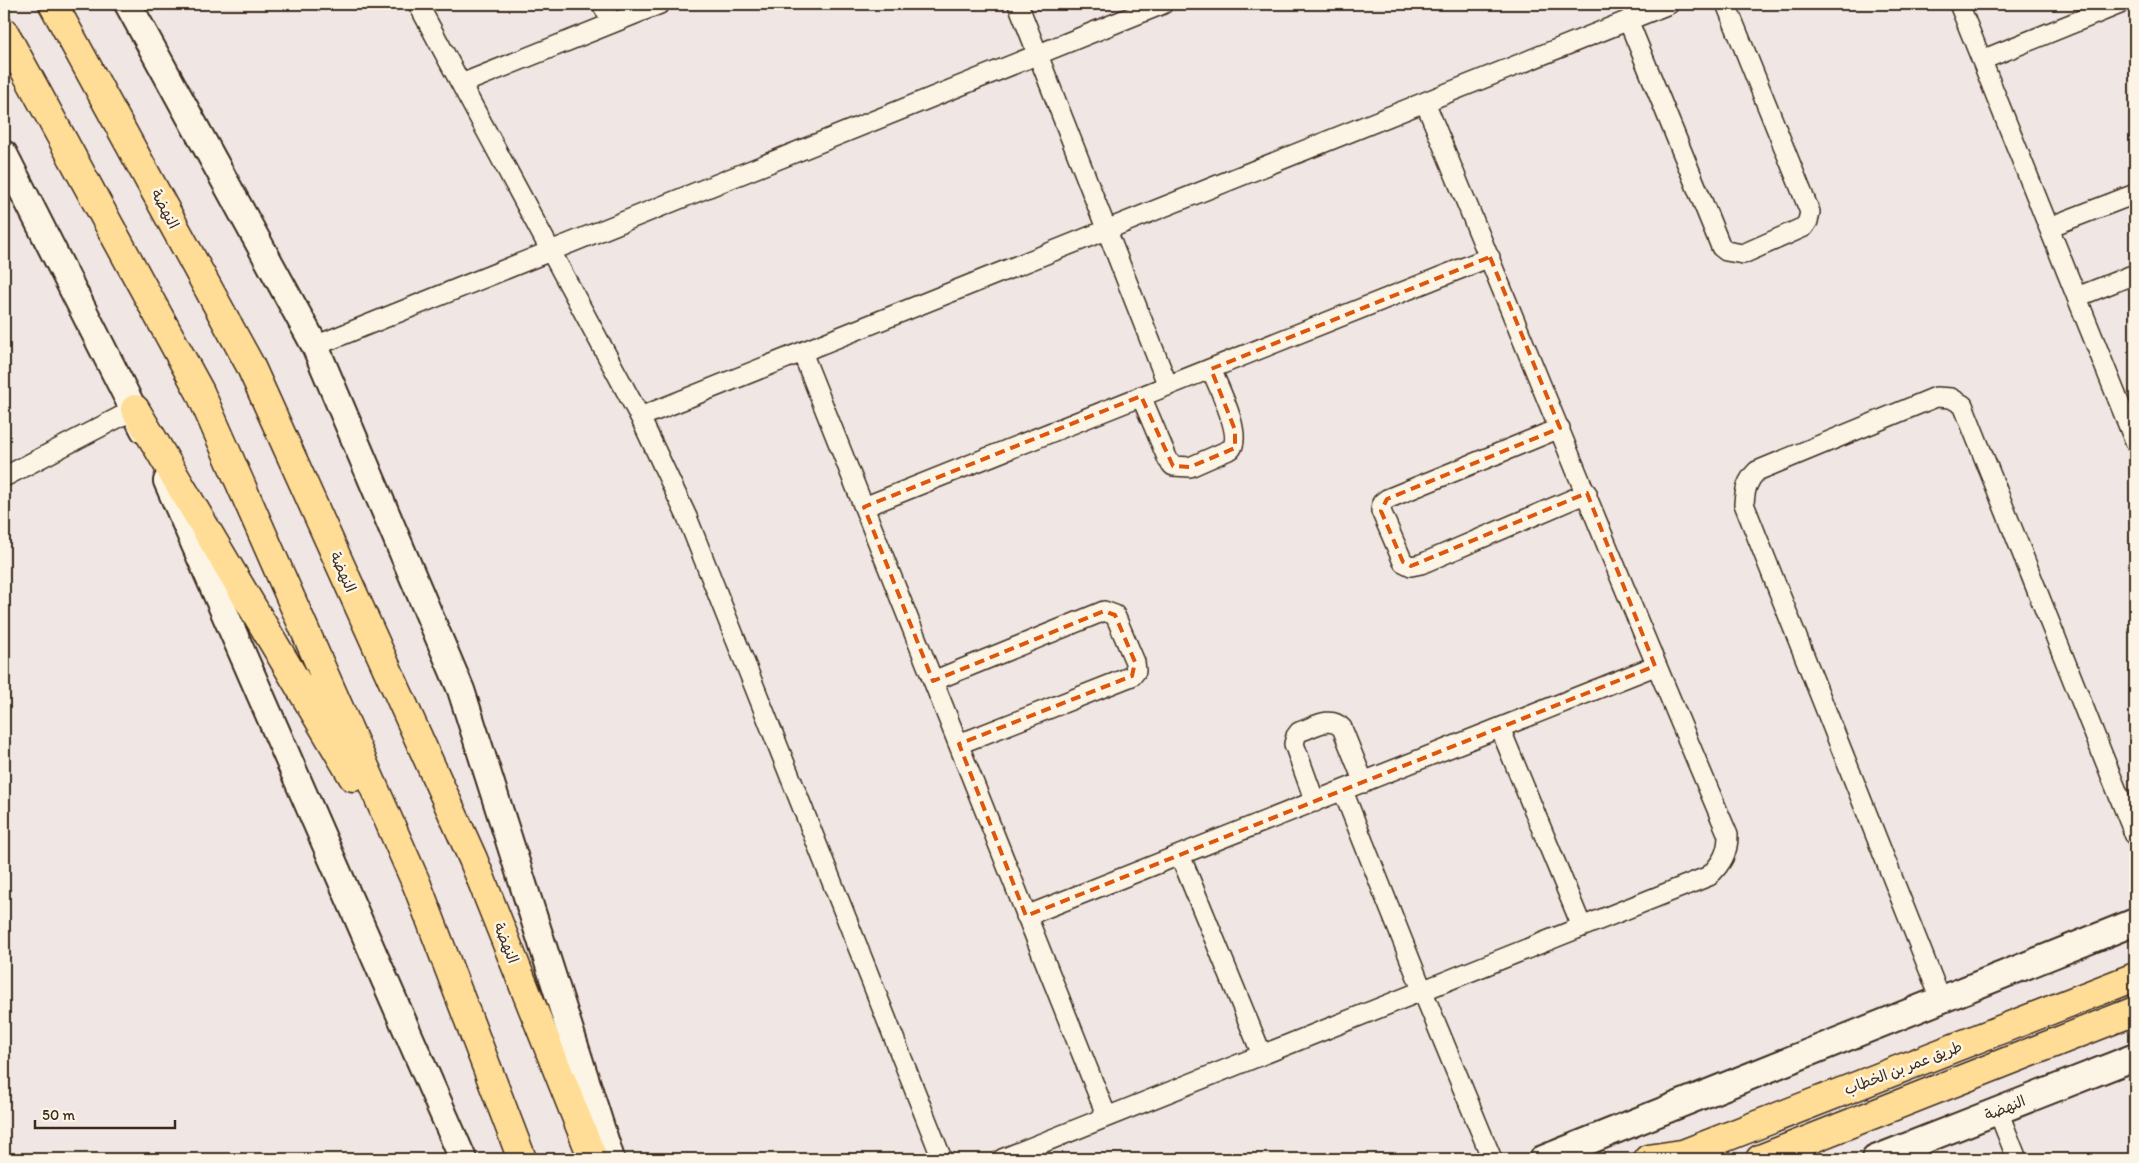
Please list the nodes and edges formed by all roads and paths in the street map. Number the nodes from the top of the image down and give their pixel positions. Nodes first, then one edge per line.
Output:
1 (54, 4) edge
2 (128, 4) edge
3 (418, 4) edge
4 (602, 4) edge
5 (660, 4) edge
6 (1018, 4) edge
7 (1163, 4) edge
8 (1669, 4) edge
9 (1726, 4) edge
10 (1959, 4) edge
11 (2120, 4) edge
12 (1628, 20) junction
13 (612, 23) junction
14 (4, 32) edge
15 (1038, 54) junction
16 (1982, 60) junction
17 (461, 84) junction
18 (1426, 102) junction
19 (4, 154) edge
20 (2135, 194) edge
21 (2049, 228) junction
22 (1107, 231) junction
23 (550, 251) junction
24 (1490, 257) junction
25 (2135, 274) edge
26 (2077, 297) junction
27 (315, 346) junction
28 (802, 352) junction
29 (1212, 369) junction
30 (1168, 386) junction
31 (1141, 396) junction
32 (135, 408) junction
33 (640, 417) junction
34 (1560, 428) junction
35 (2135, 442) edge
36 (4, 477) edge
37 (1587, 493) junction
38 (864, 507) junction
39 (1655, 666) junction
40 (933, 681) junction
41 (1500, 728) junction
42 (958, 744) junction
43 (1364, 783) junction
44 (1343, 791) junction
45 (1316, 802) junction
46 (2135, 836) edge
47 (1180, 855) junction
48 (417, 885) junction
49 (1026, 916) junction
50 (2135, 922) edge
51 (1582, 927) junction
52 (2132, 978) edge
53 (1423, 992) junction
54 (1940, 1000) junction
55 (2135, 1011) edge
56 (1262, 1055) junction
57 (2135, 1057) edge
58 (1998, 1111) junction
59 (1107, 1117) junction
60 (1679, 1156) edge
61 (463, 1159) edge
62 (522, 1159) edge
63 (593, 1159) edge
64 (611, 1159) edge
65 (942, 1159) edge
66 (1002, 1159) edge
67 (1492, 1159) edge
68 (1542, 1159) edge
69 (1648, 1159) edge
70 (1760, 1159) edge
71 (1875, 1159) edge
72 (2017, 1159) edge

1 - 63 main road, النهضة
2 - 27 main road
3 - 17 street
4 - 13 street
5 - 13 street
6 - 15 street
7 - 15 street
8 - 12 street
9 - 12 street
10 - 16 street
11 - 16 street
12 - 18 street
13 - 17 street
14 - 48 main road
15 - 22 street
15 - 23 street
16 - 21 street
17 - 23 street
18 - 22 street
18 - 24 street
19 - 32 main road
20 - 21 street
21 - 26 street
22 - 28 street
22 - 30 street
23 - 27 street
23 - 33 street
24 - 29 street
24 - 34 street
25 - 26 street
26 - 35 street
27 - 64 main road
28 - 33 street
28 - 38 street
29 - 30 street
29 - 31 street
30 - 31 street
31 - 38 street
32 - 36 street
32 - 48 main road
32 - 61 main road
33 - 65 street
34 - 37 street
34 - 37 street
37 - 39 street
38 - 40 street
39 - 41 street
39 - 51 street
40 - 42 street
40 - 42 street
41 - 43 street
41 - 51 street
42 - 49 street
43 - 44 street
43 - 45 street
44 - 45 street
44 - 53 street
45 - 47 street
46 - 54 street
47 - 49 street
47 - 56 street
48 - 62 main road
49 - 59 street
50 - 54 main road
51 - 53 street
52 - 60 main road, طريق عمر بن الخطاب
53 - 56 street
53 - 67 street
54 - 68 main road
55 - 70 main road
56 - 59 street
57 - 58 main road, النهضة
58 - 71 main road, النهضة
58 - 72 street
59 - 66 street
60 - 69 main road, طريق عمر بن الخطاب

